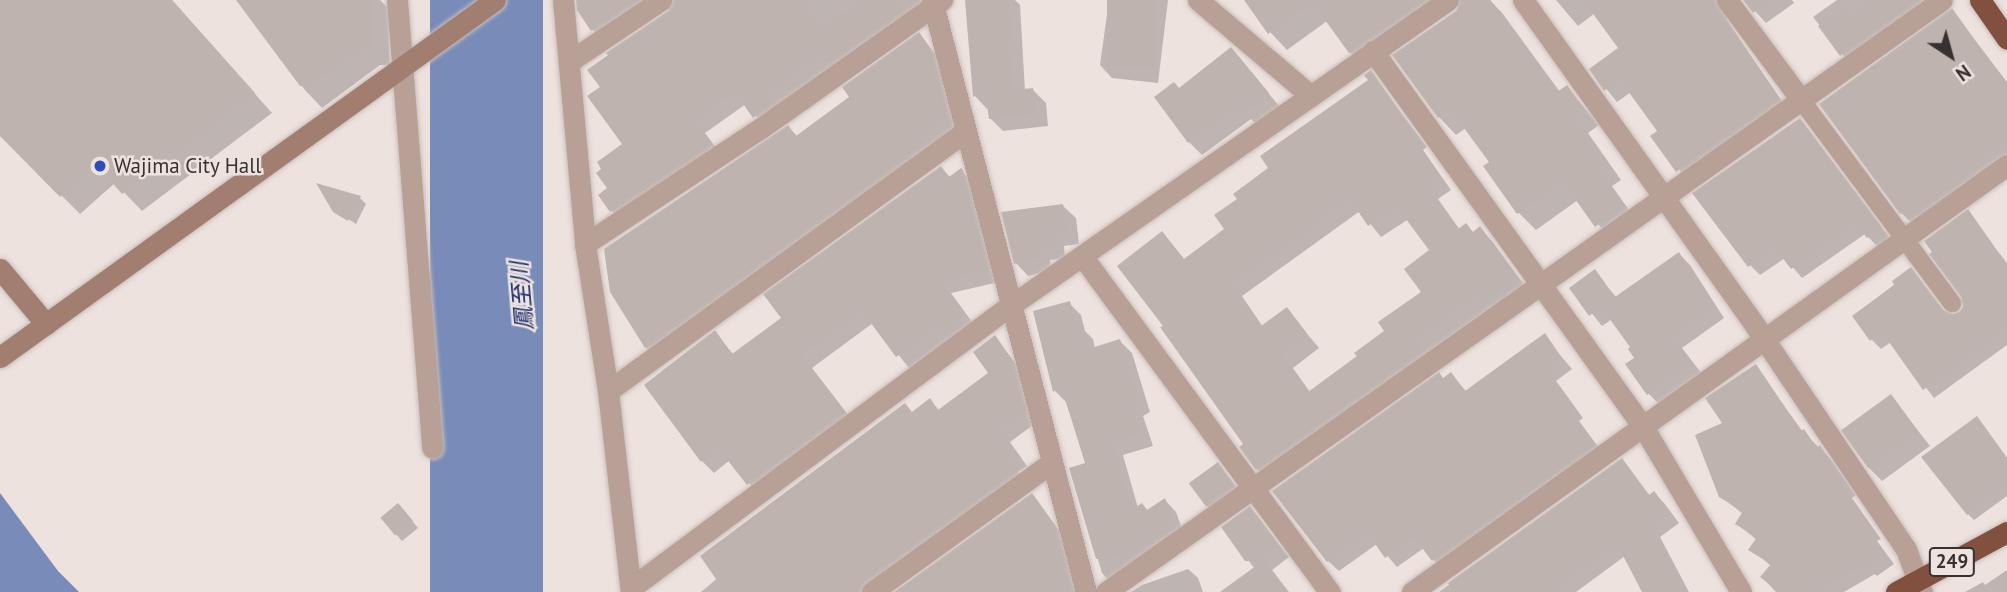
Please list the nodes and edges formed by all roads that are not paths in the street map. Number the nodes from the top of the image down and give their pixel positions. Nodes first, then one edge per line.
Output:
1 (397, 0) edge
2 (495, 0) edge
3 (564, 0) edge
4 (661, 0) edge
5 (1198, 0) edge
6 (1448, 0) edge
7 (1523, 0) edge
8 (1727, 0) edge
9 (1942, 0) edge
10 (1980, 0) edge
11 (936, 2) edge
12 (2007, 39) edge
13 (1373, 51) junction
14 (570, 61) junction
15 (402, 66) junction
16 (1310, 95) junction
17 (1802, 101) junction
18 (966, 131) junction
19 (2007, 165) edge
20 (1664, 200) junction
21 (1903, 239) junction
22 (584, 244) junction
23 (1082, 256) junction
24 (0, 269) edge
25 (1542, 284) junction
26 (1952, 303) dead end
27 (1010, 306) junction
28 (46, 324) junction
29 (1763, 340) junction
30 (8, 351) edge
31 (608, 391) junction
32 (1642, 425) junction
33 (432, 448) dead end
34 (1051, 463) junction
35 (1253, 488) junction
36 (2007, 531) edge
37 (1919, 587) edge
38 (631, 590) edge
39 (872, 592) edge
40 (1086, 592) edge
41 (1107, 592) edge
42 (1330, 592) edge
43 (1412, 592) edge
44 (1741, 592) edge
45 (1896, 592) edge

1 - 15 street
2 - 15 street
3 - 14 street
4 - 14 street
5 - 16 street
6 - 13 street
7 - 20 street
8 - 17 street
9 - 17 street
10 - 12 highway
11 - 18 street
11 - 22 street
13 - 16 street
13 - 25 street
14 - 22 street
15 - 28 street
15 - 33 street
16 - 23 street
17 - 20 street
17 - 21 lane
18 - 27 street
18 - 31 street
19 - 21 street
20 - 25 street
20 - 29 street
21 - 26 lane
21 - 29 street
22 - 31 street
23 - 27 street
23 - 35 street
24 - 28 street
25 - 32 street
25 - 35 street
27 - 34 street
27 - 38 street
28 - 30 street
29 - 32 street
29 - 37 street
31 - 38 street
32 - 43 street
32 - 44 street
34 - 39 street
34 - 40 street
35 - 41 street
35 - 42 street
36 - 37 highway, 249
37 - 45 highway, 249

